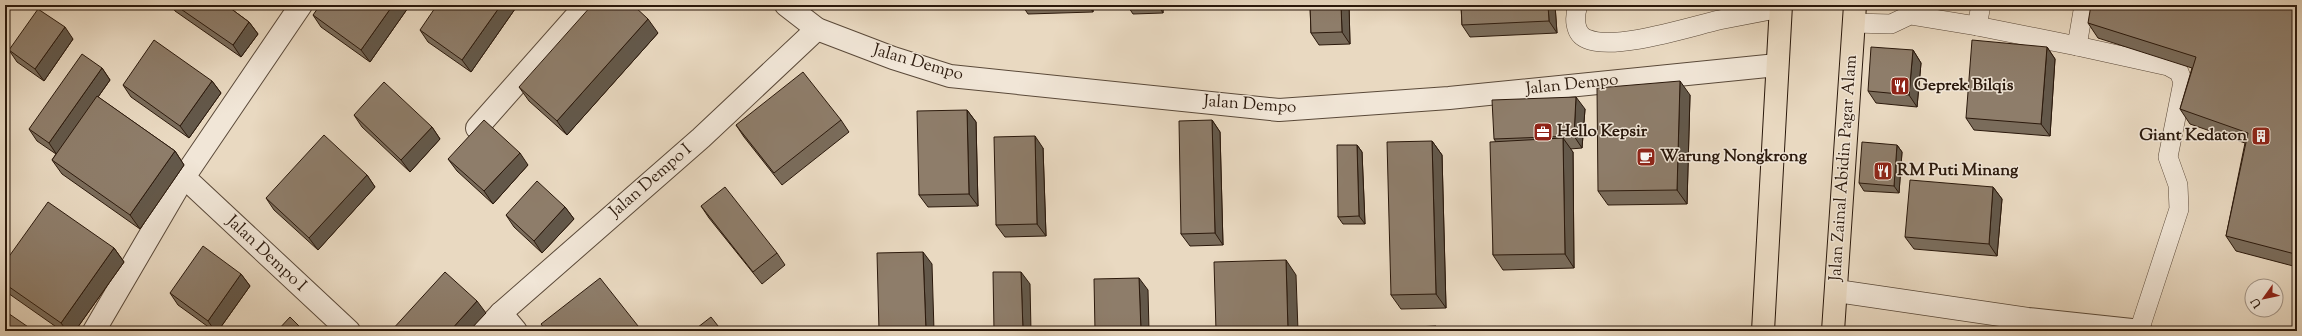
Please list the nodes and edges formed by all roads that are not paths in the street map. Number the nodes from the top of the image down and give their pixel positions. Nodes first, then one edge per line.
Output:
1 (301, 5) edge
2 (586, 5) edge
3 (786, 5) edge
4 (1578, 5) edge
5 (1981, 5) edge
6 (2084, 5) edge
7 (1781, 6) edge
8 (1910, 10) edge
9 (1854, 14) edge
10 (1977, 26) junction
11 (816, 29) junction
12 (2077, 46) junction
13 (1777, 65) junction
14 (478, 128) edge
15 (184, 177) junction
16 (1837, 291) junction
17 (501, 313) junction
18 (94, 331) edge
19 (349, 331) edge
20 (484, 331) edge
21 (516, 331) edge
22 (1763, 331) edge
23 (1833, 331) edge
24 (2140, 331) edge

1 - 15 street
2 - 14 street
3 - 11 street, Jalan Dempo
4 - 7 lane
5 - 10 lane
6 - 12 lane
7 - 13 highway
8 - 9 lane
8 - 10 lane
9 - 16 highway, Jalan Zainal Abidin Pagar Alam
10 - 12 lane
11 - 13 street, Jalan Dempo
11 - 17 street, Jalan Dempo I
12 - 24 lane
13 - 22 highway
15 - 18 street
15 - 19 street, Jalan Dempo I
16 - 23 highway, Jalan Zainal Abidin Pagar Alam
16 - 24 street
17 - 20 street, Jalan Dempo I
17 - 21 street

